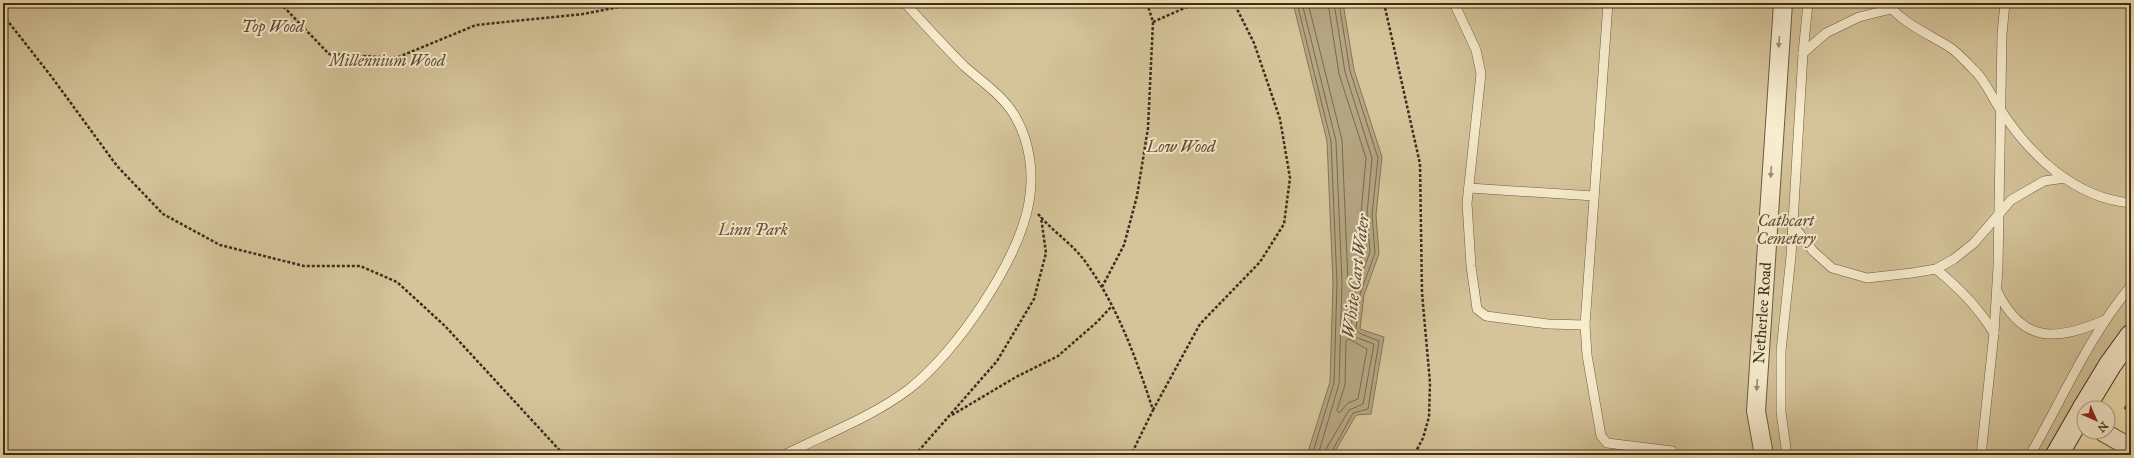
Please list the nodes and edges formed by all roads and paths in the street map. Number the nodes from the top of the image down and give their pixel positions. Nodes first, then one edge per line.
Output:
1 (280, 3) edge
2 (639, 3) edge
3 (905, 3) edge
4 (1147, 3) edge
5 (1196, 3) edge
6 (1234, 3) edge
7 (1384, 3) edge
8 (1454, 3) edge
9 (1608, 3) edge
10 (1783, 3) edge
11 (1808, 3) edge
12 (2005, 3) edge
13 (1889, 6) edge
14 (3, 15) edge
15 (1153, 22) junction
16 (1803, 53) junction
17 (2000, 110) junction
18 (2066, 178) junction
19 (1469, 188) junction
20 (1594, 196) junction
21 (1029, 202) junction
22 (2131, 203) edge
23 (1998, 214) junction
24 (1041, 216) junction
25 (1793, 225) junction
26 (1936, 269) junction
27 (2131, 286) edge
28 (1101, 288) junction
29 (1996, 291) junction
30 (1112, 306) junction
31 (2105, 320) junction
32 (1586, 325) junction
33 (1994, 333) junction
34 (2131, 336) edge
35 (2091, 400) edge
36 (1153, 410) junction
37 (950, 416) junction
38 (2076, 425) edge
39 (2116, 439) edge
40 (2131, 448) edge
41 (1672, 451) dead end
42 (564, 455) edge
43 (784, 455) edge
44 (914, 455) edge
45 (1131, 455) edge
46 (1414, 455) edge
47 (1764, 455) edge
48 (1788, 455) edge
49 (1981, 455) edge
50 (2030, 455) edge
51 (2057, 455) edge

1 - 2 path
3 - 21 lane
4 - 15 path
5 - 15 path
6 - 36 path
7 - 46 path
8 - 19 lane
9 - 20 lane
10 -> 47 street, Netherlee Road
11 - 16 lane
12 - 17 lane
13 - 16 lane
13 - 17 lane
14 - 42 path
15 - 28 path
16 - 25 lane
17 - 18 lane
17 - 23 lane
18 - 22 lane
18 - 23 lane
19 - 20 lane
19 - 32 lane
20 - 32 lane
21 - 24 path
21 - 43 lane
23 - 26 lane
23 - 29 lane
24 - 28 path
24 - 37 path
25 - 26 lane
25 - 48 lane
26 - 33 lane
27 - 31 lane
28 - 30 path
29 - 31 lane
29 - 33 lane
30 - 36 path
30 - 37 path
31 - 50 lane
32 - 41 lane
33 - 49 lane
34 - 35 street
36 - 45 path
37 - 44 path
38 - 51 street
39 - 40 street

